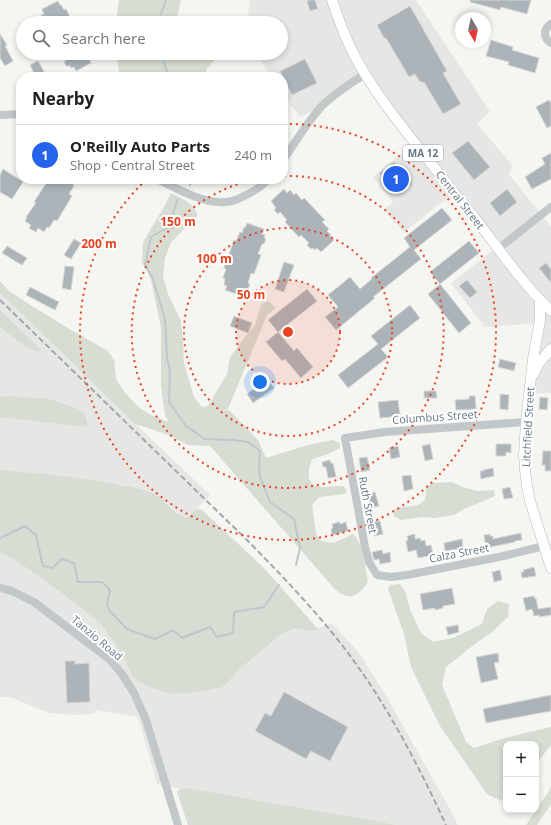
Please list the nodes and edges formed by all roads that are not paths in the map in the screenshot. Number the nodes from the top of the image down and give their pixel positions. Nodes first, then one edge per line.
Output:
1 (332, 0) edge
2 (551, 24) edge
3 (551, 43) edge
4 (365, 74) junction
5 (16, 114) edge
6 (0, 115) edge
7 (288, 153) edge
8 (167, 184) edge
9 (263, 184) edge
10 (551, 207) edge
11 (498, 249) junction
12 (537, 297) junction
13 (551, 301) edge
14 (551, 311) edge
15 (551, 349) edge
16 (531, 379) junction
17 (526, 422) junction
18 (345, 438) joint
19 (544, 546) junction
20 (551, 568) edge
21 (377, 575) joint
22 (0, 588) edge
23 (178, 825) edge

1 - 4 main road, Central Street / MA 12
2 - 3 street
4 - 7 street
4 - 11 main road, Central Street / MA 12
5 - 6 street
8 - 9 street
10 - 11 street
11 - 12 main road, Central Street / MA 12
12 - 13 main road, Central Street
12 - 14 main road, Central Street / MA 12
12 - 16 main road, Litchfield Street
15 - 16 main road, Litchfield Street
16 - 17 main road, Litchfield Street
17 - 18 street, Columbus Street
17 - 19 main road, Litchfield Street
18 - 21 street, Ruth Street
19 - 20 main road, Litchfield Street
19 - 21 street, Calza Street
22 - 23 street, Tanzio Road

